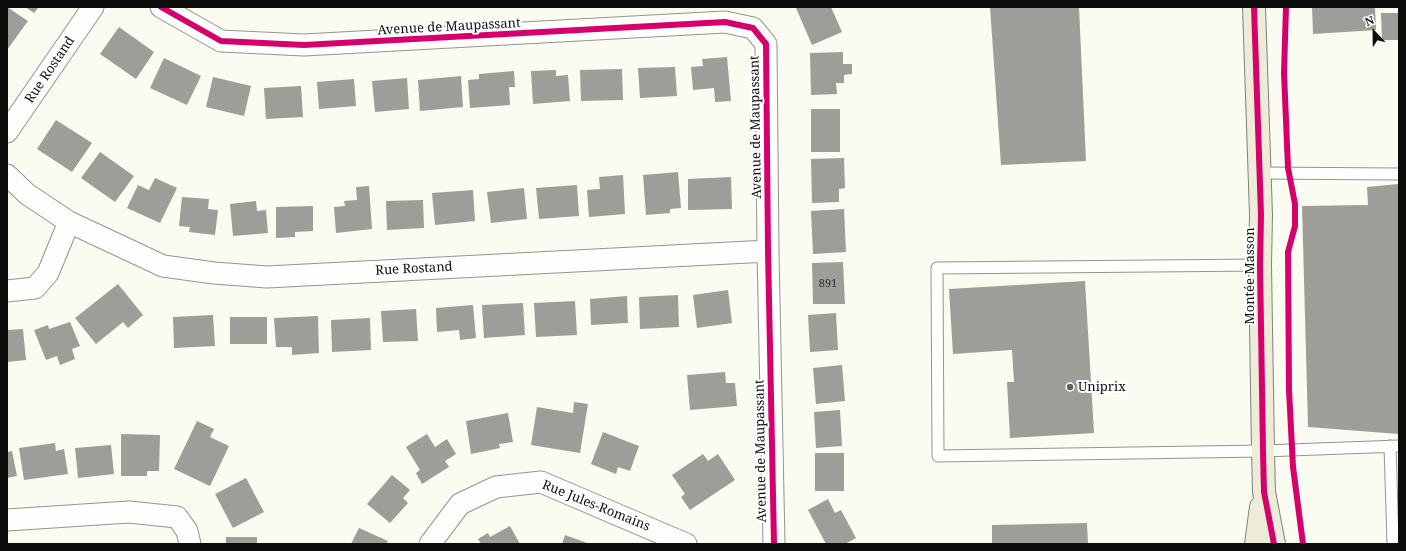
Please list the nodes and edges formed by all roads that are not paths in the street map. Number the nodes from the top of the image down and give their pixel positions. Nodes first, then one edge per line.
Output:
1 (93, 7) edge
2 (162, 7) edge
3 (1254, 7) edge
4 (7, 132) edge
5 (1259, 173) junction
6 (1399, 174) edge
7 (7, 175) edge
8 (69, 222) junction
9 (768, 251) junction
10 (1260, 265) junction
11 (7, 291) edge
12 (1394, 446) edge
13 (1262, 451) junction
14 (1264, 492) junction
15 (7, 520) edge
16 (190, 544) edge
17 (430, 544) edge
18 (686, 544) edge
19 (774, 544) edge
20 (1256, 544) edge
21 (1274, 544) edge
22 (1393, 544) edge

1 - 4 street, Rue Rostand
2 - 9 street, Avenue de Maupassant
3 - 5 main road, Montée Masson
5 - 6 lane
5 - 10 main road, Montée Masson
7 - 8 street, Rue Rostand
8 - 9 street, Rue Rostand
8 - 11 street
9 - 19 street, Avenue de Maupassant
10 - 13 main road, Montée Masson
10 - 13 lane
12 - 13 lane
12 - 22 lane
13 - 14 main road, Montée Masson
14 - 20 main road, Montée Masson
14 - 21 main road, Montée Masson
15 - 16 street
17 - 18 street, Rue Jules-Romains

